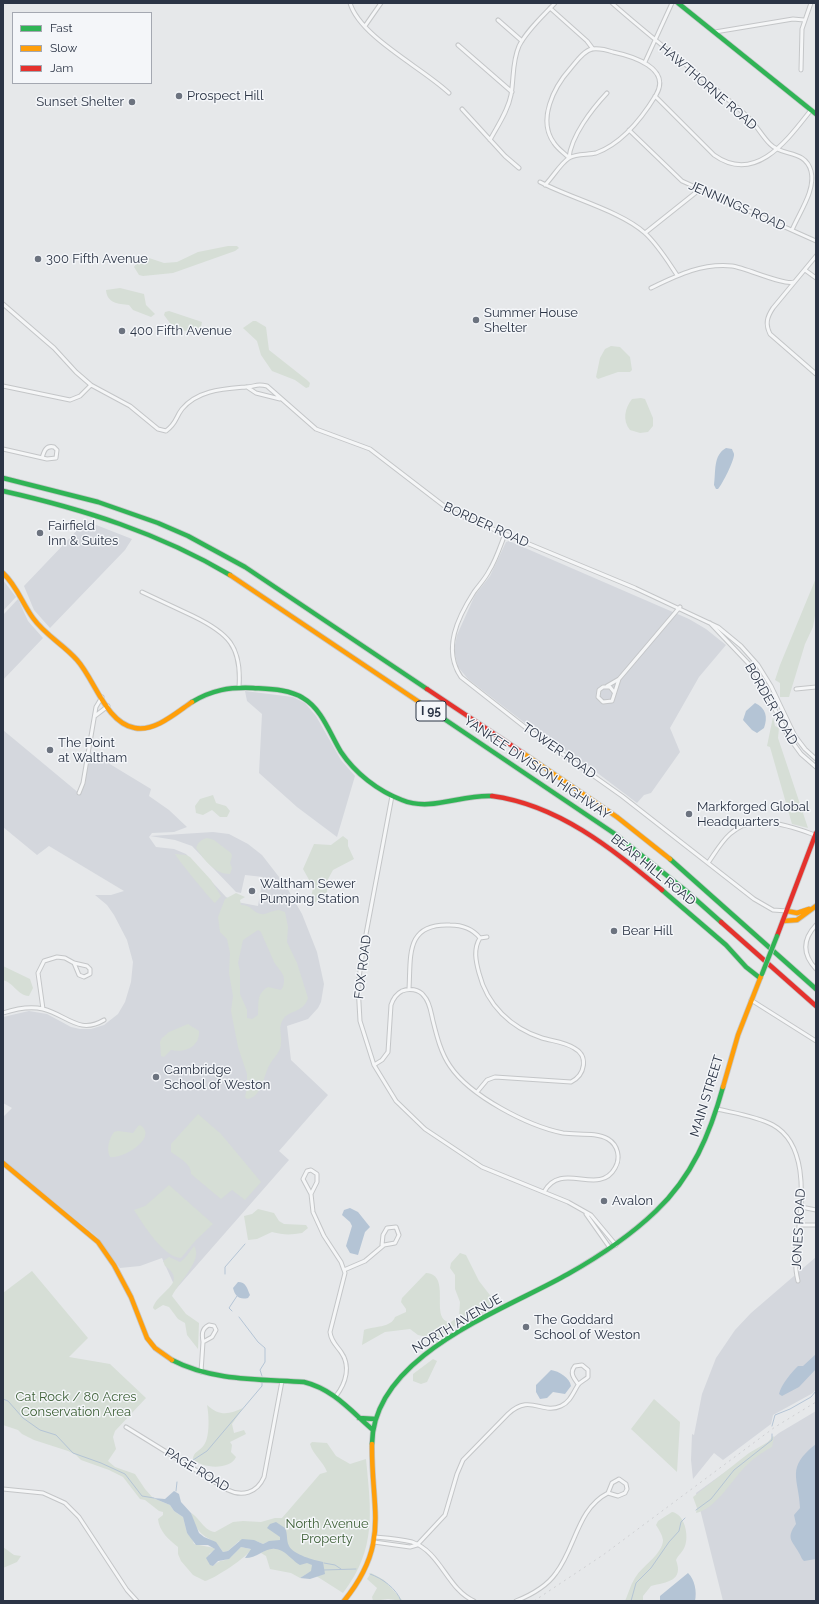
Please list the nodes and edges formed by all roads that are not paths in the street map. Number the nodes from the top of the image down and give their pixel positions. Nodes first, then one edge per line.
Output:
1 (350, 3) edge
2 (381, 3) edge
3 (555, 3) edge
4 (612, 3) edge
5 (672, 3) edge
6 (678, 3) edge
7 (811, 3) edge
8 (550, 8) junction
9 (498, 20) dead end
10 (804, 20) junction
11 (365, 26) junction
12 (714, 32) junction
13 (522, 41) junction
14 (655, 41) junction
15 (458, 45) dead end
16 (593, 49) junction
17 (645, 62) junction
18 (801, 70) dead end
19 (512, 92) junction
20 (449, 93) dead end
21 (607, 93) dead end
22 (655, 96) junction
23 (462, 109) dead end
24 (811, 110) junction
25 (816, 114) edge
26 (629, 130) junction
27 (490, 140) junction
28 (778, 150) junction
29 (569, 158) junction
30 (520, 168) dead end
31 (540, 182) dead end
32 (545, 185) junction
33 (699, 190) junction
34 (792, 230) junction
35 (645, 233) junction
36 (816, 241) edge
37 (816, 256) edge
38 (805, 270) junction
39 (677, 275) junction
40 (816, 278) edge
41 (794, 282) junction
42 (651, 288) dead end
43 (3, 304) edge
44 (816, 374) edge
45 (91, 385) junction
46 (3, 386) edge
47 (247, 387) junction
48 (280, 399) junction
49 (3, 449) edge
50 (42, 458) junction
51 (3, 478) edge
52 (3, 491) edge
53 (505, 534) junction
54 (3, 573) edge
55 (142, 592) dead end
56 (680, 607) junction
57 (710, 623) junction
58 (619, 679) junction
59 (606, 686) junction
60 (239, 687) junction
61 (816, 687) edge
62 (796, 689) dead end
63 (614, 692) junction
64 (102, 697) junction
65 (108, 706) junction
66 (93, 719) junction
67 (816, 759) edge
68 (816, 767) edge
69 (79, 793) dead end
70 (392, 796) junction
71 (816, 834) edge
72 (708, 863) junction
73 (816, 905) edge
74 (787, 911) junction
75 (783, 921) junction
76 (816, 925) edge
77 (487, 937) dead end
78 (480, 938) junction
79 (74, 964) junction
80 (816, 969) edge
81 (761, 976) junction
82 (409, 989) junction
83 (816, 989) edge
84 (751, 1000) junction
85 (816, 1006) edge
86 (43, 1009) junction
87 (3, 1013) edge
88 (104, 1020) dead end
89 (816, 1041) edge
90 (374, 1065) junction
91 (477, 1092) junction
92 (716, 1108) junction
93 (3, 1163) edge
94 (544, 1192) junction
95 (311, 1194) junction
96 (801, 1207) junction
97 (816, 1210) edge
98 (586, 1214) junction
99 (799, 1225) junction
100 (816, 1225) edge
101 (616, 1245) junction
102 (382, 1246) junction
103 (611, 1249) junction
104 (344, 1270) junction
105 (798, 1280) dead end
106 (528, 1296) joint
107 (203, 1342) junction
108 (201, 1372) junction
109 (282, 1381) junction
110 (578, 1384) junction
111 (336, 1396) junction
112 (358, 1417) junction
113 (375, 1419) junction
114 (126, 1427) dead end
115 (373, 1430) junction
116 (3, 1489) edge
117 (608, 1493) junction
118 (375, 1539) junction
119 (417, 1545) junction
120 (137, 1601) edge
121 (344, 1601) edge
122 (474, 1601) edge
123 (516, 1601) edge

1 - 11 street
2 - 11 street
3 - 8 street
4 - 14 street, HAWTHORNE ROAD
5 - 14 street
6 - 12 main road
7 - 10 street
8 - 13 street
8 - 16 street
9 - 13 street
10 - 12 street
10 - 18 street
11 - 20 street
12 - 24 main road
13 - 19 street
14 - 17 street
14 - 28 street, HAWTHORNE ROAD
15 - 19 street
16 - 17 street
16 - 29 street
17 - 22 street
19 - 27 street
21 - 29 street
22 - 26 street
22 - 28 street
23 - 27 street
24 - 25 main road
24 - 28 street
26 - 29 street
26 - 33 street, JENNINGS ROAD
27 - 30 street
28 - 34 street, HAWTHORNE ROAD
29 - 32 street
31 - 32 street
32 - 35 street
33 - 34 street, JENNINGS ROAD
33 - 35 street
34 - 36 street, JENNINGS ROAD
35 - 39 street
37 - 38 street
38 - 40 street
38 - 41 street
39 - 41 street
39 - 42 street
41 - 44 street
43 - 45 street
45 - 46 street
45 - 47 street, BORDER ROAD
47 - 48 street, BORDER ROAD
47 - 48 street, BORDER ROAD
48 - 53 street, BORDER ROAD
49 - 50 street
50 - 50 street
51 - 83 main road, YANKEE DIVISION HIGHWAY / I 95
52 - 85 main road, YANKEE DIVISION HIGHWAY / I 95
53 - 56 street, BORDER ROAD
53 - 72 street, TOWER ROAD
54 - 64 main road, BEAR HILL ROAD
55 - 60 street
56 - 57 street, BORDER ROAD
56 - 58 street
57 - 67 street, BORDER ROAD
57 - 68 street, BORDER ROAD
58 - 59 street
58 - 63 street
59 - 63 street
59 - 63 street
60 - 65 main road, BEAR HILL ROAD
60 - 70 main road, BEAR HILL ROAD
61 - 62 street
64 - 65 main road, BEAR HILL ROAD
64 - 66 street
65 - 66 street
66 - 69 street
70 - 81 main road, BEAR HILL ROAD
70 - 90 street, FOX ROAD
71 - 72 street
71 - 74 main road, MAIN STREET
72 - 74 street, TOWER ROAD
73 - 74 main road
73 - 75 main road
74 - 75 main road, MAIN STREET
75 - 81 main road, MAIN STREET, bridge
76 - 80 street
77 - 78 street
78 - 82 street
78 - 91 street
79 - 79 street
79 - 86 street
81 - 84 main road, MAIN STREET
82 - 90 street
82 - 91 street
84 - 89 street
84 - 92 main road, MAIN STREET
86 - 87 street
86 - 88 street
90 - 94 street, FOX ROAD
91 - 94 street
92 - 96 street, JONES ROAD
92 - 101 main road, MAIN STREET
93 - 108 main road
94 - 98 street, FOX ROAD
95 - 95 street
95 - 104 street
96 - 97 street
96 - 99 street, JONES ROAD
98 - 101 street, FOX ROAD
98 - 103 street, FOX ROAD
99 - 100 street
99 - 105 street, JONES ROAD
101 - 103 main road, MAIN STREET
102 - 102 street
102 - 104 street
103 - 106 main road, MAIN STREET
104 - 111 street
106 - 113 main road, NORTH AVENUE
107 - 107 street
107 - 108 street
108 - 109 main road
109 - 111 main road
109 - 114 street, PAGE ROAD
110 - 110 street
110 - 119 street
111 - 112 main road
112 - 113 main road
112 - 115 main road
113 - 115 main road, NORTH AVENUE
115 - 118 main road, NORTH AVENUE
116 - 120 street
117 - 117 street
117 - 123 street
118 - 119 street
118 - 121 main road, NORTH AVENUE
119 - 122 street

